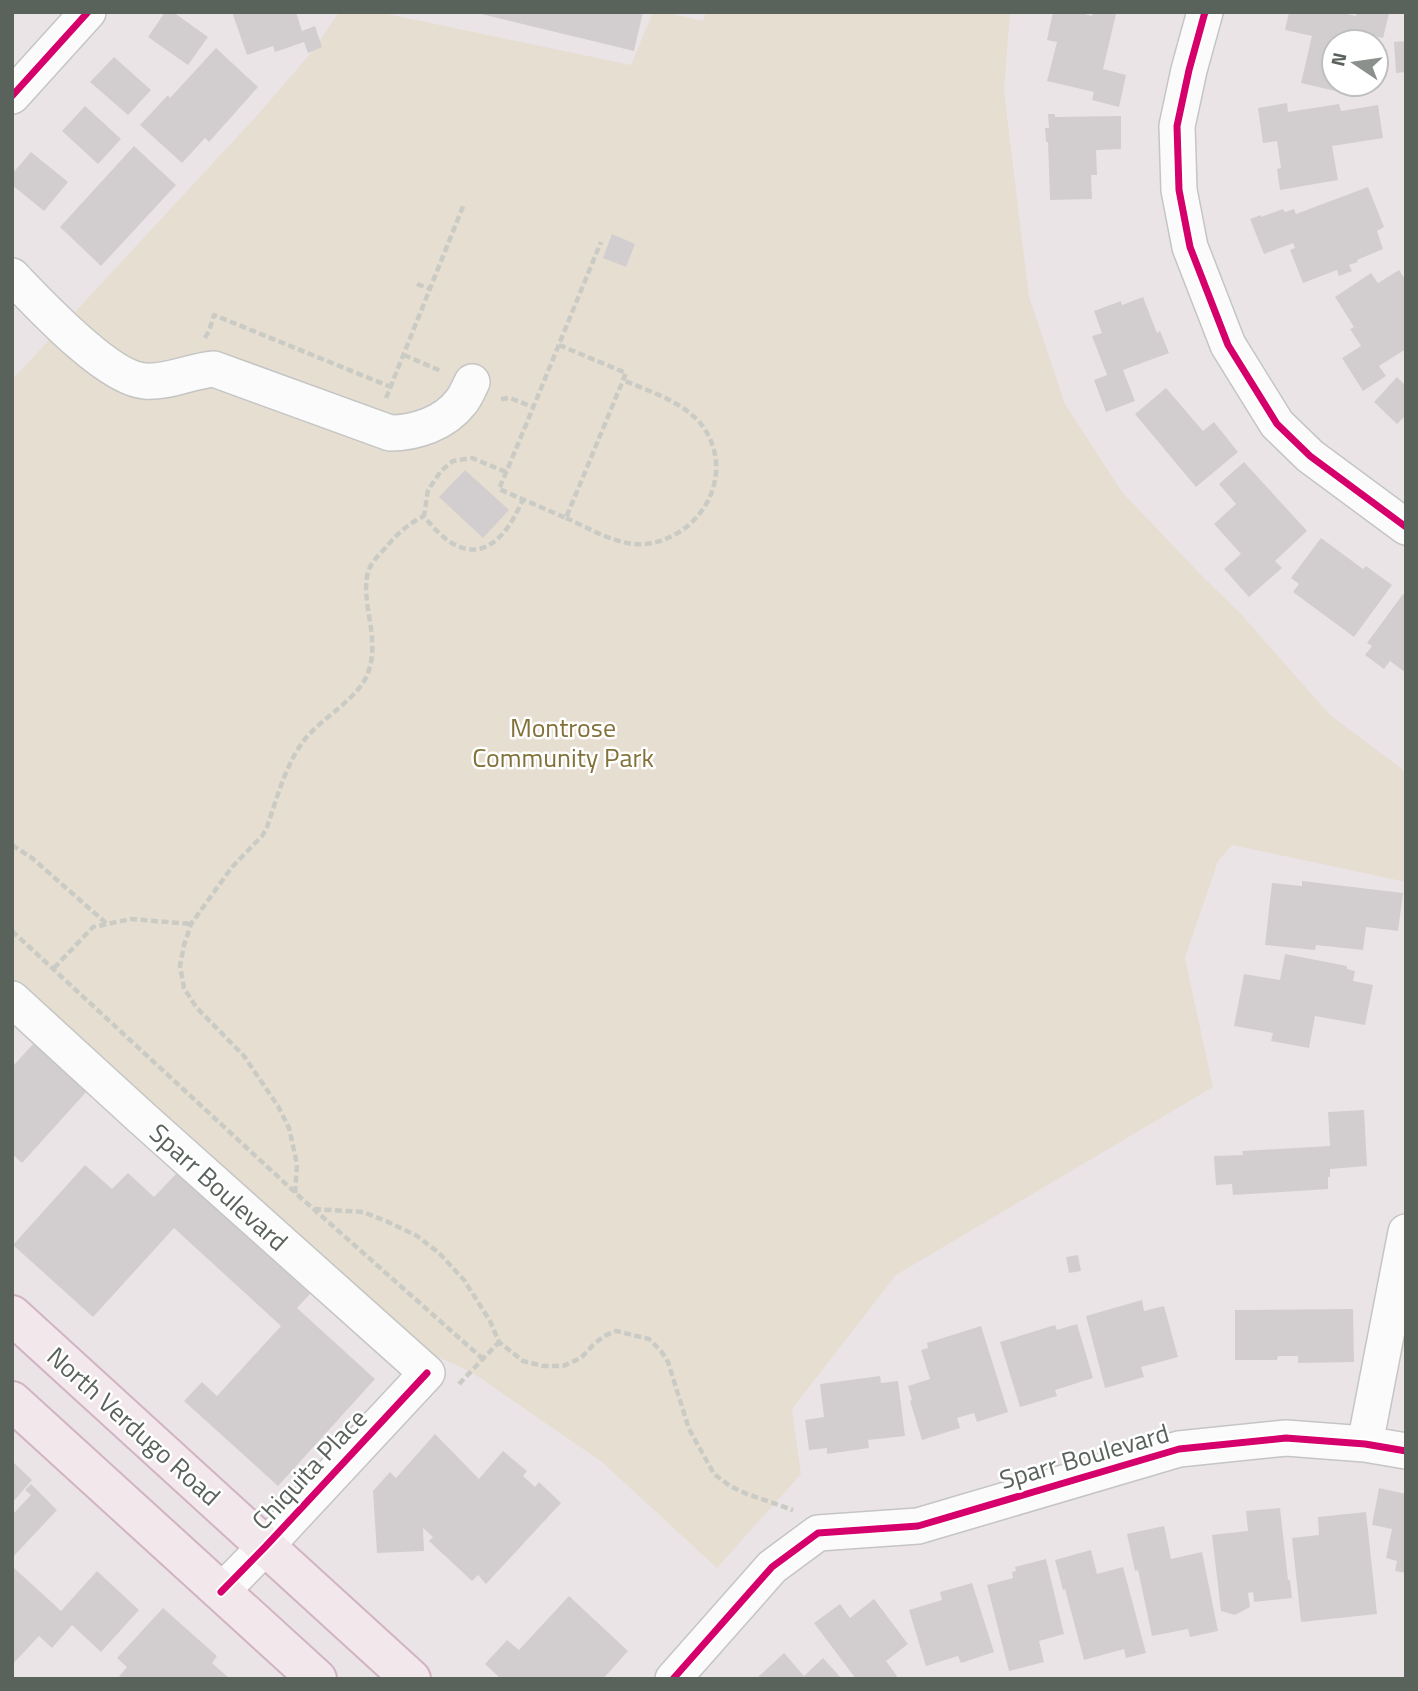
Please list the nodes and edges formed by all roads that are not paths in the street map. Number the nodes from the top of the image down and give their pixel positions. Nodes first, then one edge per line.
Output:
1 (88, 12) edge
2 (1205, 12) edge
3 (12, 96) edge
4 (12, 276) edge
5 (471, 383) road end
6 (1406, 527) edge
7 (12, 999) edge
8 (1406, 1232) edge
9 (12, 1315) edge
10 (440, 1382) joint
11 (12, 1401) edge
12 (1365, 1444) junction
13 (1406, 1451) edge
14 (266, 1546) junction
15 (221, 1592) junction
16 (317, 1679) edge
17 (411, 1679) edge
18 (673, 1679) edge

1 - 3 street
2 - 6 street
4 - 5 street
7 - 10 street, Sparr Boulevard
8 - 12 street
9 - 14 main road, North Verdugo Road
10 - 14 street, Chiquita Place
11 - 15 main road
12 - 13 street, Sparr Boulevard
12 - 18 street, Sparr Boulevard
14 - 15 street, Chiquita Place
14 - 17 main road, North Verdugo Road
15 - 16 main road

